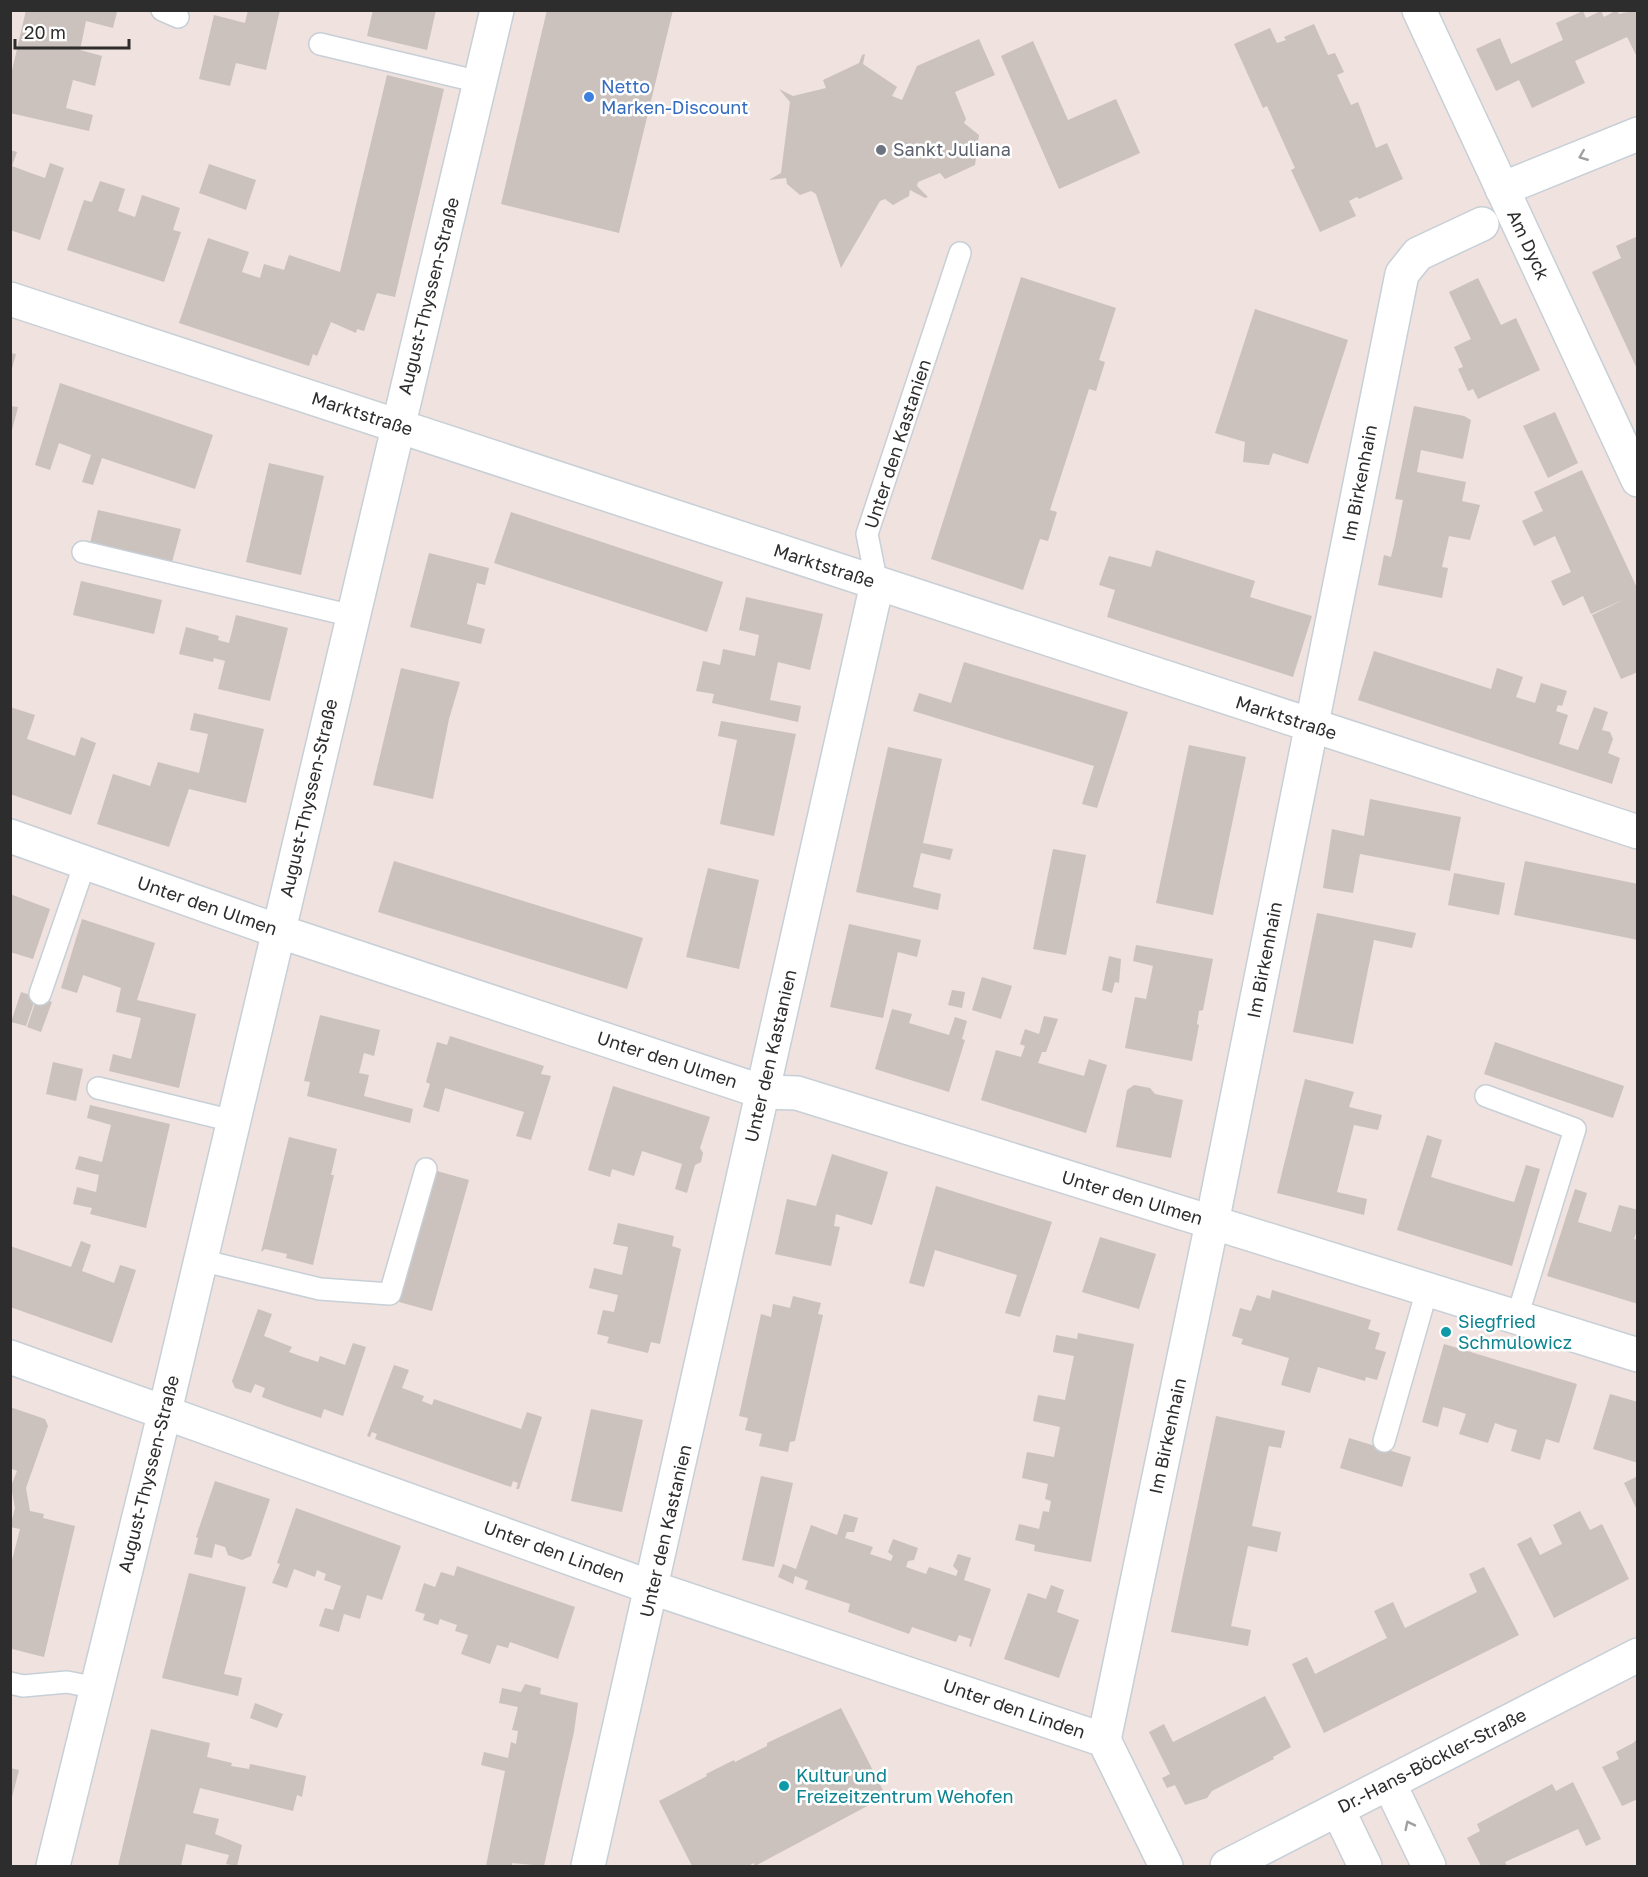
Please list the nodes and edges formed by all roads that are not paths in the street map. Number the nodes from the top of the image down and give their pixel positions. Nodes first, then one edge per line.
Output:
1 (497, 10) edge
2 (1419, 10) edge
3 (321, 44) dead end
4 (480, 82) junction
5 (1638, 134) edge
6 (1502, 189) junction
7 (1482, 224) dead end
8 (960, 253) dead end
9 (10, 299) edge
10 (398, 426) junction
11 (1638, 480) edge
12 (82, 552) dead end
13 (877, 584) junction
14 (352, 616) junction
15 (1311, 726) junction
16 (1638, 832) edge
17 (10, 836) edge
18 (85, 863) junction
19 (278, 931) junction
20 (40, 994) dead end
21 (98, 1088) dead end
22 (763, 1092) junction
23 (1485, 1096) dead end
24 (233, 1121) junction
25 (426, 1169) dead end
26 (1212, 1223) junction
27 (200, 1260) junction
28 (1427, 1290) junction
29 (1517, 1317) junction
30 (1638, 1355) edge
31 (10, 1357) edge
32 (165, 1411) junction
33 (1384, 1441) dead end
34 (653, 1588) junction
35 (1638, 1655) edge
36 (10, 1683) edge
37 (97, 1688) junction
38 (1104, 1740) junction
39 (1389, 1783) junction
40 (1338, 1810) junction
41 (53, 1866) edge
42 (588, 1866) edge
43 (1166, 1866) edge
44 (1227, 1866) edge
45 (1365, 1866) edge
46 (1429, 1866) edge

1 - 4 street, August-Thyssen-Straße
2 - 6 street, Am Dyck
3 - 4 lane
4 - 10 street, August-Thyssen-Straße
5 -> 6 street
6 - 11 street, Am Dyck
7 - 15 street, Im Birkenhain
8 - 13 lane, Unter den Kastanien
9 - 10 street, Marktstraße
10 - 13 street, Marktstraße
10 - 14 street, August-Thyssen-Straße
12 - 14 lane
13 - 15 street, Marktstraße
13 - 22 street, Unter den Kastanien
14 - 19 street, August-Thyssen-Straße
15 - 16 street, Marktstraße
15 - 26 street, Im Birkenhain
17 - 18 street, Unter den Ulmen
18 - 19 street, Unter den Ulmen
18 - 20 lane
19 - 22 street, Unter den Ulmen
19 - 24 street, August-Thyssen-Straße
21 - 24 lane
22 - 26 street, Unter den Ulmen
22 - 34 street, Unter den Kastanien
23 - 29 lane
24 - 27 street, August-Thyssen-Straße
25 - 27 lane
26 - 28 street, Unter den Ulmen
26 - 38 street, Im Birkenhain
27 - 32 street, August-Thyssen-Straße
28 - 29 street, Unter den Ulmen
28 - 33 lane
29 - 30 street, Unter den Ulmen
31 - 32 street, Unter den Linden
32 - 34 street, Unter den Linden
32 - 37 street, August-Thyssen-Straße
34 - 38 street, Unter den Linden
34 - 42 street, Unter den Kastanien
35 - 39 street, Dr.-Hans-Böckler-Straße
36 - 37 lane
37 - 41 street, August-Thyssen-Straße
38 - 43 street, Unter den Linden
39 - 40 street, Dr.-Hans-Böckler-Straße
46 -> 39 street
40 - 44 street, Dr.-Hans-Böckler-Straße
40 - 45 street

